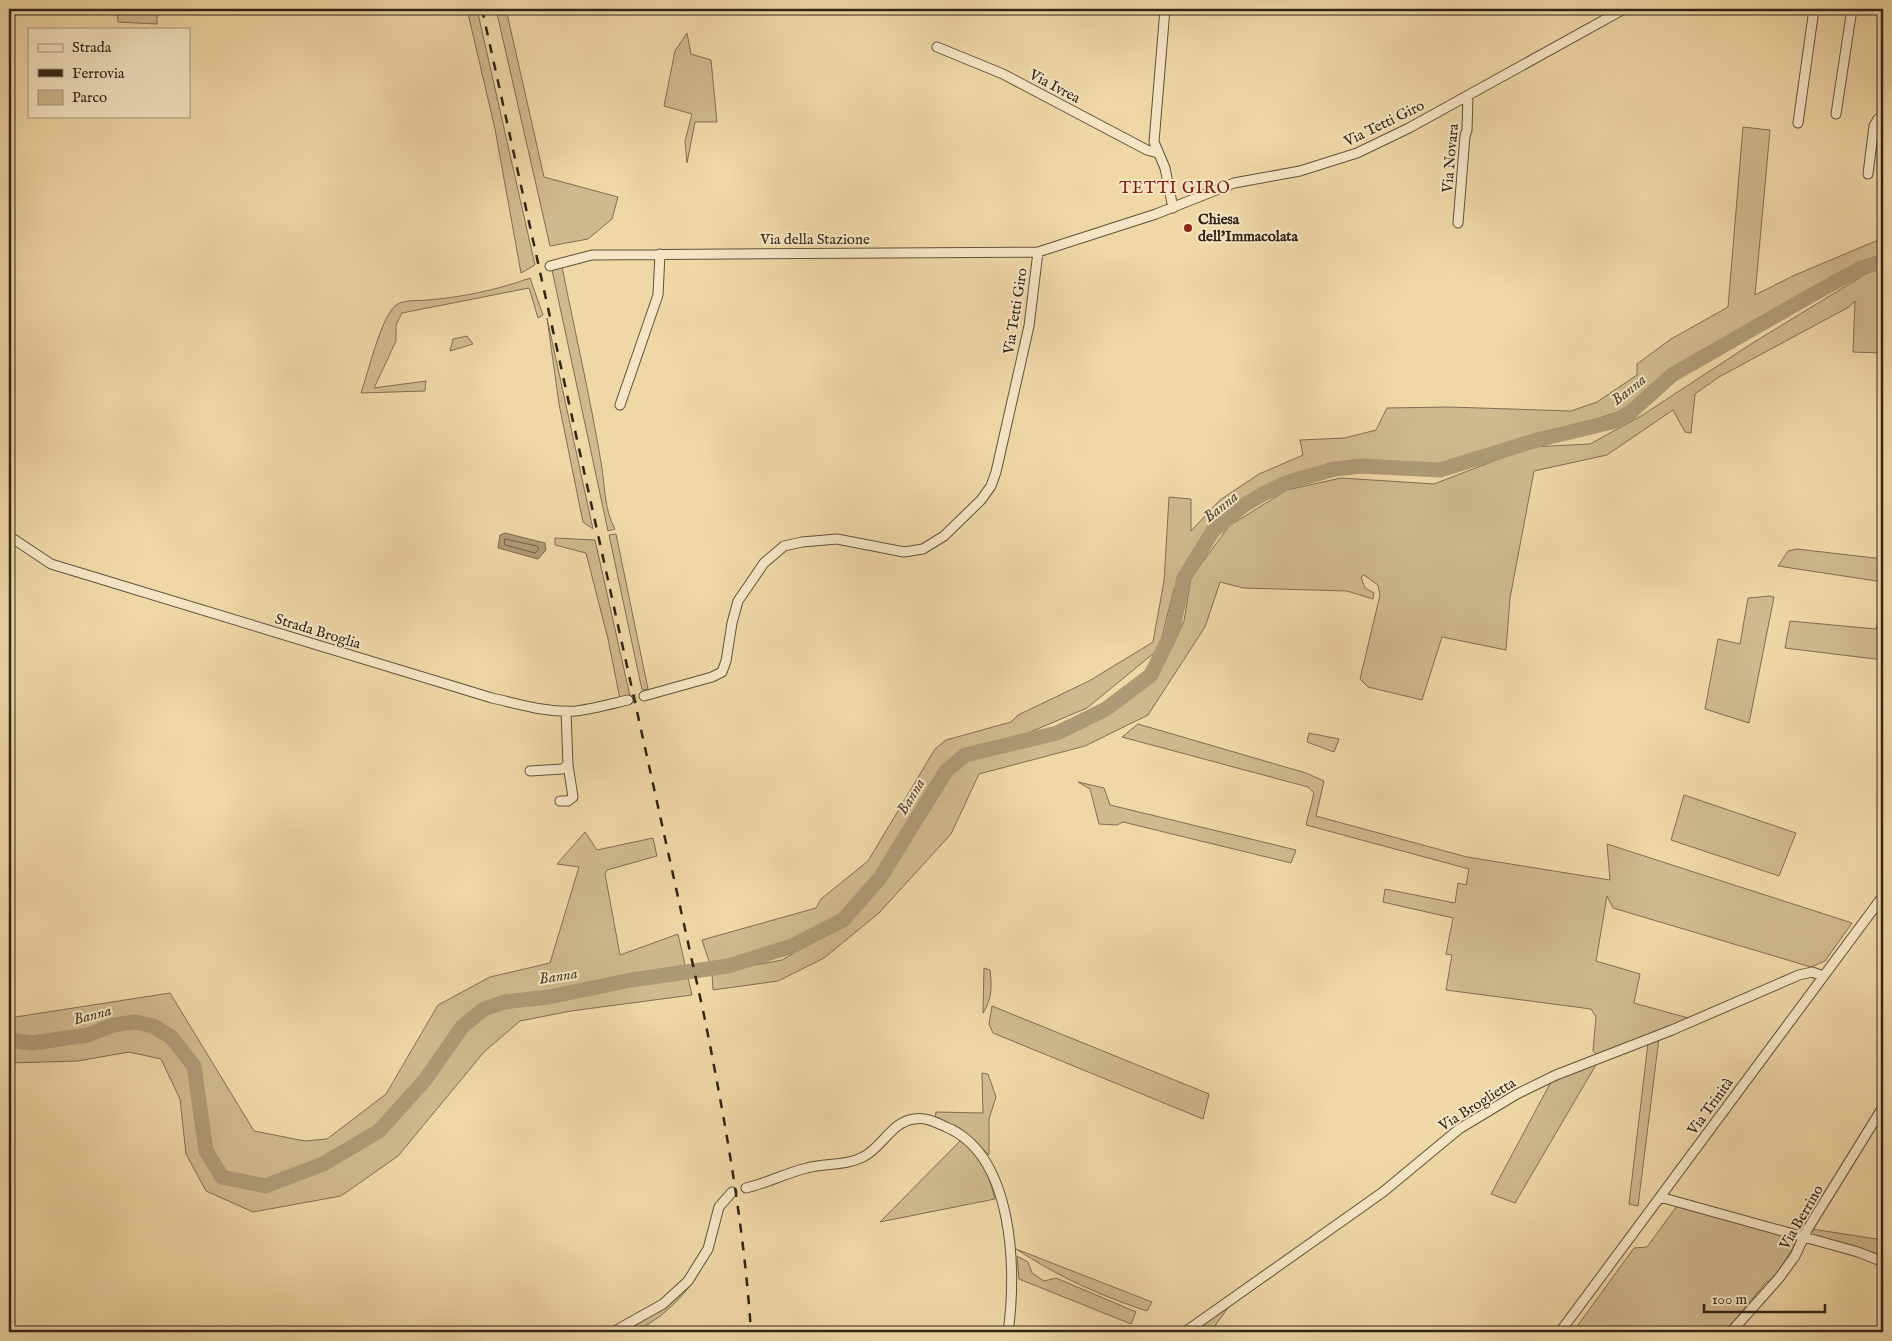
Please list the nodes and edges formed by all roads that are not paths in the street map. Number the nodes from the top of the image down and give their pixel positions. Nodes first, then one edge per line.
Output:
1 (1165, 9) edge
2 (1624, 9) edge
3 (1814, 9) edge
4 (1852, 9) edge
5 (937, 47) dead end
6 (1468, 96) junction
7 (1836, 114) dead end
8 (1883, 117) edge
9 (1798, 123) dead end
10 (1158, 153) junction
11 (1868, 174) dead end
12 (1173, 208) junction
13 (1458, 223) dead end
14 (1038, 252) junction
15 (660, 254) junction
16 (550, 266) dead end
17 (620, 405) dead end
18 (9, 536) edge
19 (644, 696) tunnel mouth
20 (628, 700) tunnel mouth
21 (566, 711) junction
22 (568, 765) junction
23 (530, 771) dead end
24 (560, 801) dead end
25 (1883, 896) edge
26 (1823, 976) junction
27 (1883, 1107) edge
28 (746, 1188) dead end
29 (732, 1192) dead end
30 (1663, 1198) junction
31 (1804, 1237) junction
32 (1883, 1262) edge
33 (612, 1332) edge
34 (1008, 1332) edge
35 (1185, 1332) edge
36 (1560, 1332) edge
37 (1731, 1332) edge

1 - 10 street
2 - 6 street, Via Tetti Giro
3 - 9 street
4 - 7 street
5 - 10 street, Via Ivrea
6 - 12 street, Via Tetti Giro
6 - 13 street, Via Novara
8 - 11 street
10 - 12 street
12 - 14 street, Via Tetti Giro
14 - 15 street, Via della Stazione
14 - 19 street, Via Tetti Giro
15 - 16 street, Via della Stazione
15 - 17 street
18 - 21 street, Strada Broglia
20 - 21 street, Strada Broglia
21 - 22 street
22 - 23 street
22 - 24 street
25 - 26 street, Via Trinità
26 - 30 street, Via Trinità
26 - 35 street, Via Broglietta
27 - 31 street, Via Berrino
28 - 34 street
29 - 33 street
30 - 31 street
30 - 36 street, Via Trinità
31 - 32 street
31 - 37 street, Via Berrino

